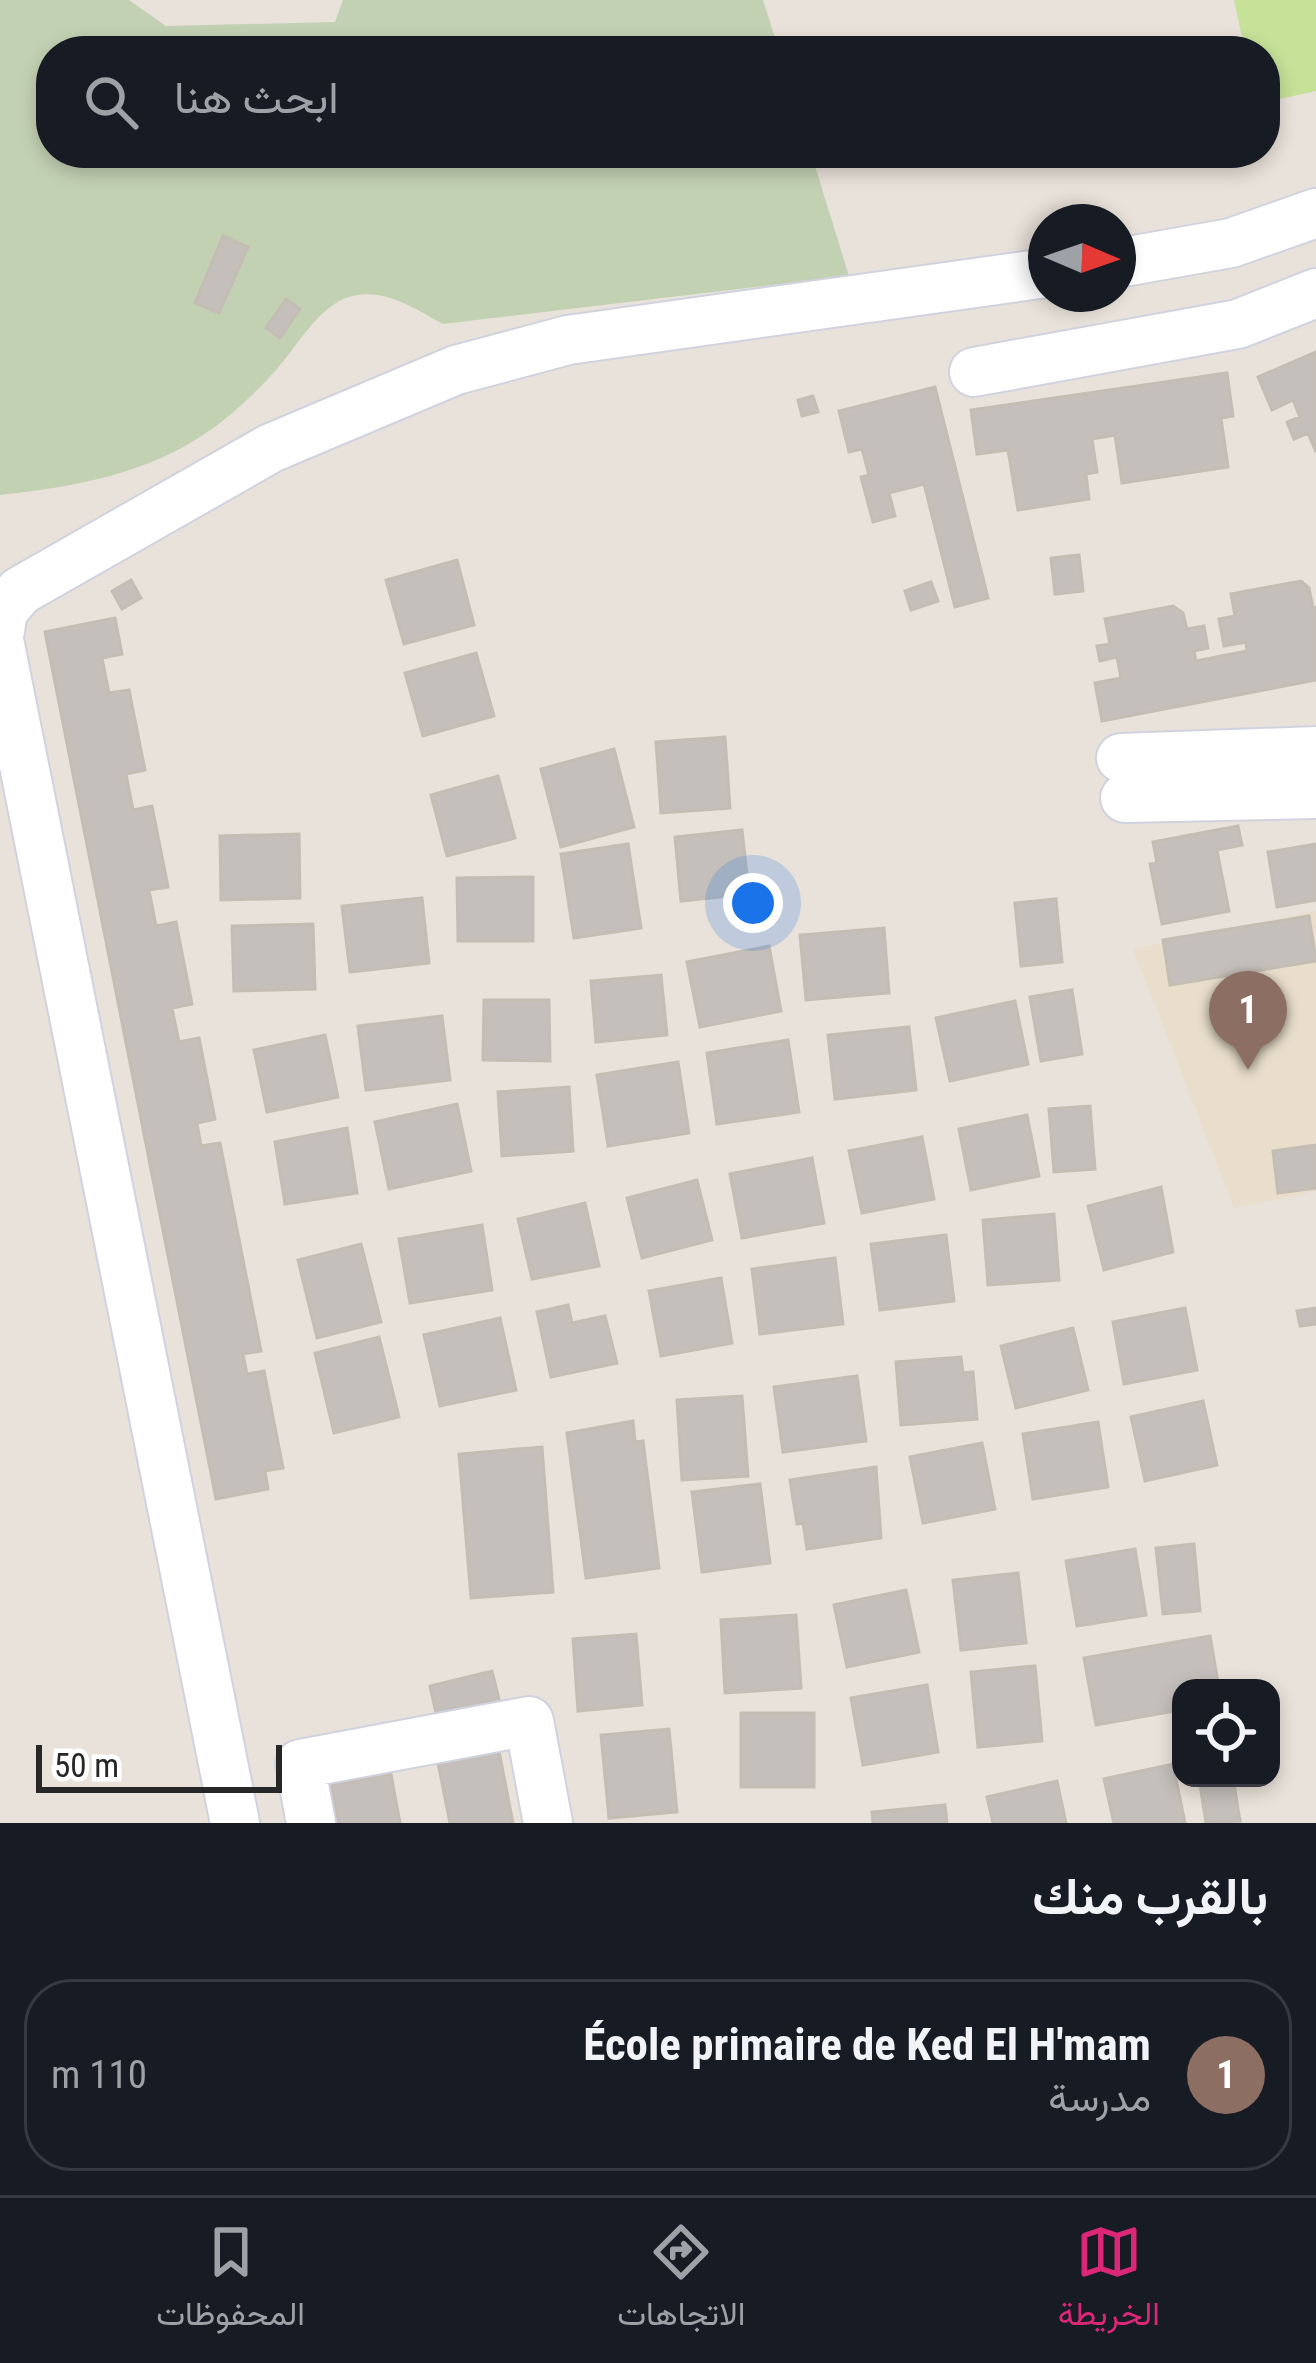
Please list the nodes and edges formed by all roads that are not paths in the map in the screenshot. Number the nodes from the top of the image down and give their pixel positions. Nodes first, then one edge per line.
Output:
1 (1316, 213) edge
2 (1136, 260) edge
3 (1028, 276) edge
4 (1316, 293) edge
5 (974, 372) dead end
6 (1, 623) edge
7 (1316, 751) edge
8 (1316, 794) edge
9 (235, 1823) edge
10 (310, 1823) edge
11 (548, 1823) edge

1 - 2 street
3 - 6 street
4 - 5 street
6 - 9 street
7 - 8 street
10 - 11 street

